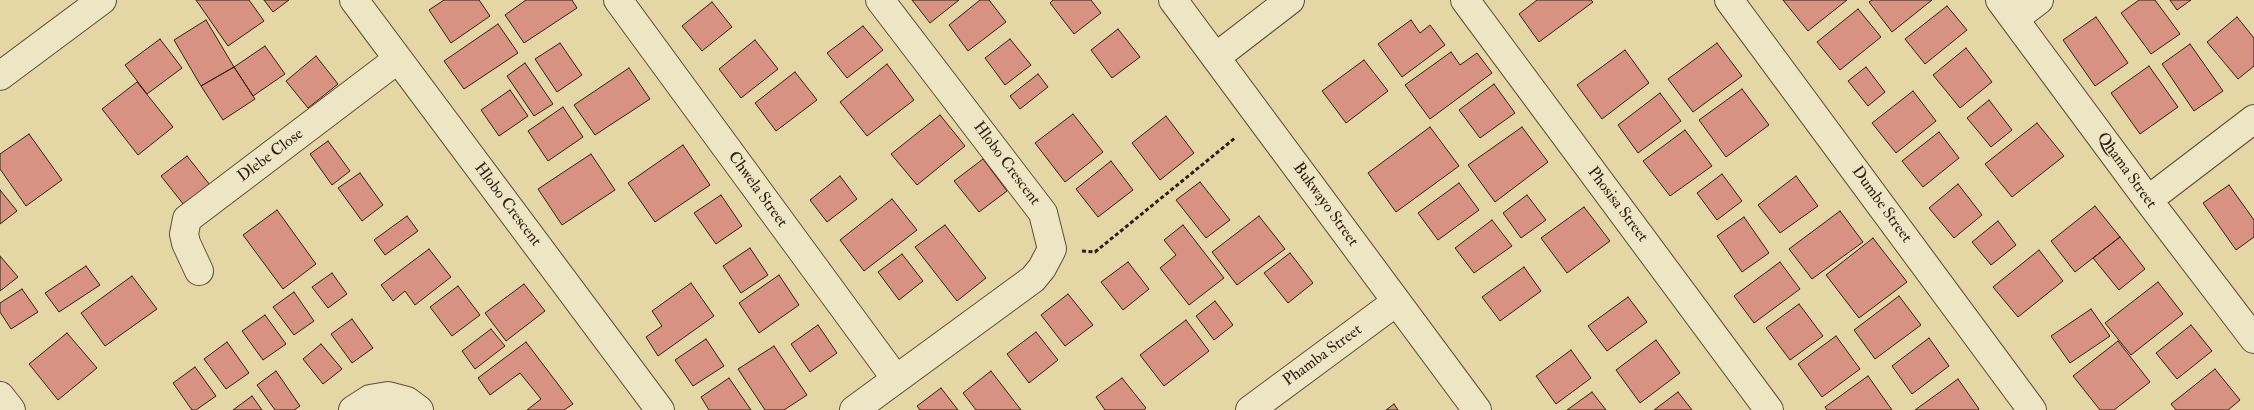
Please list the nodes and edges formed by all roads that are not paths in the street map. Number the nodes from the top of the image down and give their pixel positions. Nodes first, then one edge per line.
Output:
1 (102, 0) edge
2 (354, 0) edge
3 (618, 0) edge
4 (880, 0) edge
5 (1173, 0) edge
6 (1290, 0) edge
7 (1465, 0) edge
8 (1729, 0) edge
9 (2039, 0) edge
10 (2007, 9) edge
11 (1216, 57) junction
12 (398, 59) junction
13 (0, 76) edge
14 (2254, 119) edge
15 (2148, 200) junction
16 (199, 271) dead end
17 (1396, 302) junction
18 (2254, 339) edge
19 (896, 380) junction
20 (0, 396) edge
21 (11, 410) edge
22 (352, 410) edge
23 (419, 410) edge
24 (660, 410) edge
25 (854, 410) edge
26 (1250, 410) edge
27 (1477, 410) edge
28 (1769, 410) edge
29 (2032, 410) edge

1 - 13 street
2 - 12 street, Hlobo Crescent
3 - 19 street, Chwela Street
4 - 19 street, Hlobo Crescent
5 - 11 street, Bukwayo Street
6 - 11 street
7 - 28 street, Phosisa Street
8 - 29 street, Dumbe Street
9 - 10 street
10 - 15 street, Qhama Street
11 - 17 street, Bukwayo Street
12 - 16 street, Dlebe Close
12 - 24 street, Hlobo Crescent
14 - 15 street
15 - 18 street, Qhama Street
17 - 26 street, Phamba Street
17 - 27 street, Bukwayo Street
19 - 25 street
20 - 21 street
22 - 23 street

